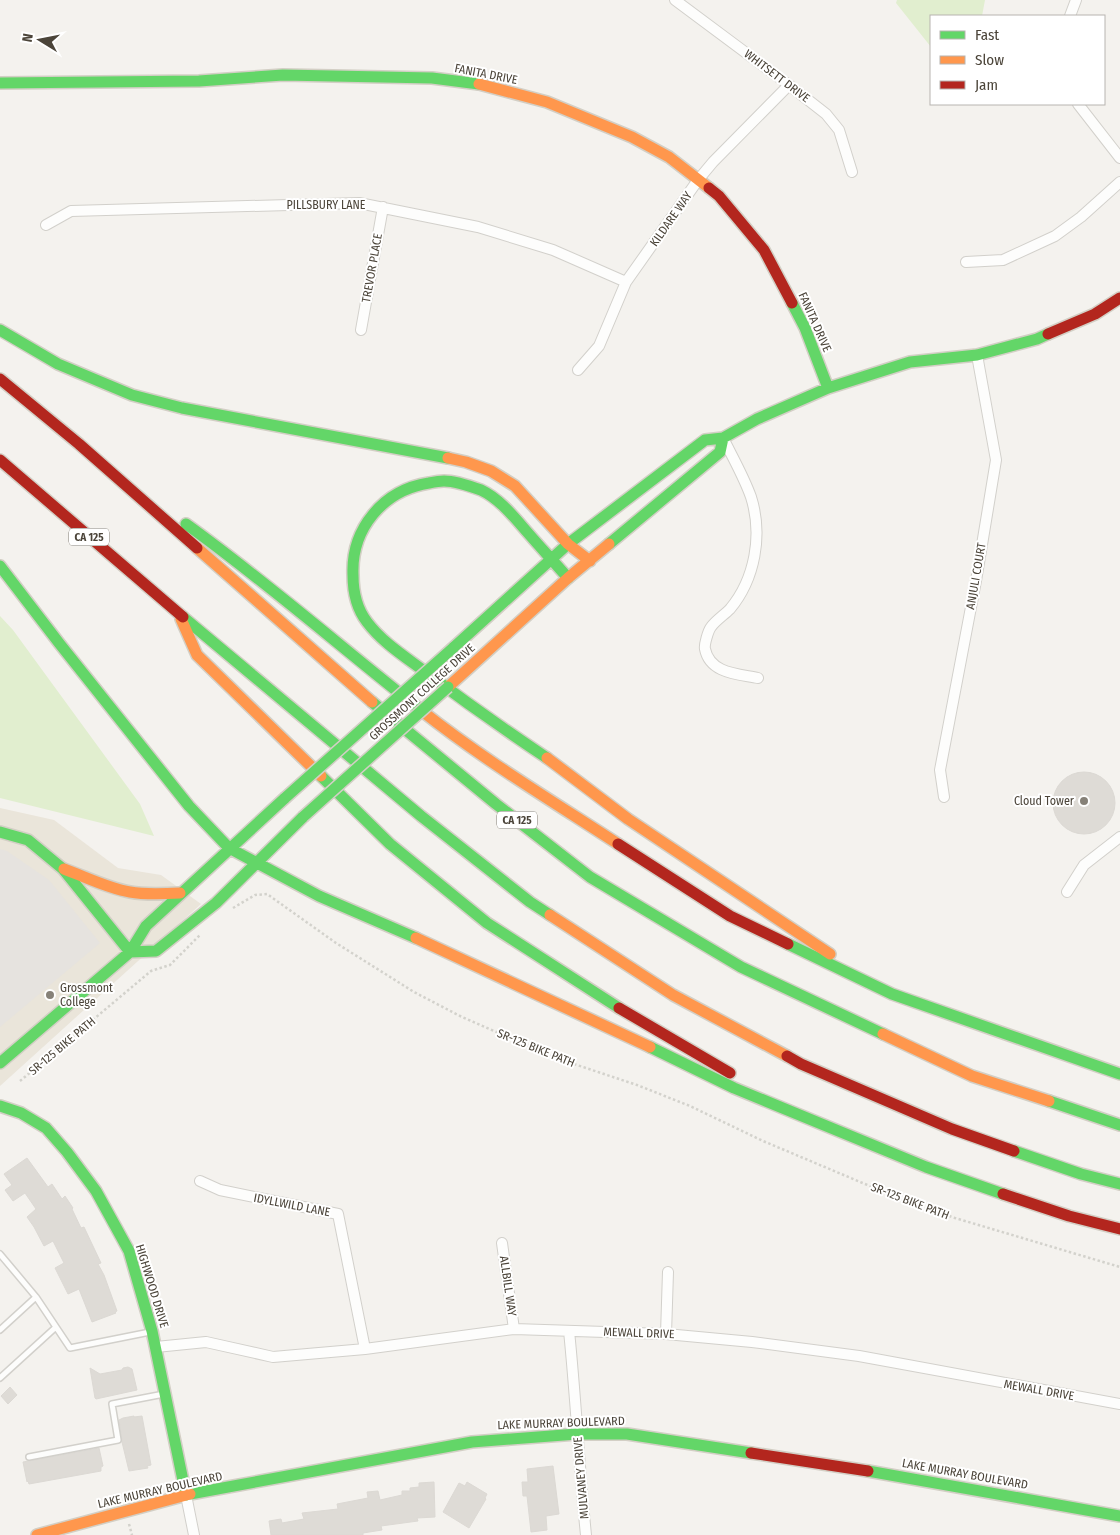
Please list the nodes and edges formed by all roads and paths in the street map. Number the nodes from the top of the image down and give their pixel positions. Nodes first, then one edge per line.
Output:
1 (675, 0) edge
2 (1076, 0) edge
3 (1070, 15) edge
4 (0, 84) edge
5 (789, 84) junction
6 (1079, 105) edge
7 (1120, 158) edge
8 (852, 172) dead end
9 (698, 180) junction
10 (1120, 182) edge
11 (383, 207) junction
12 (46, 225) dead end
13 (966, 262) dead end
14 (626, 282) junction
15 (1120, 298) edge
16 (0, 330) edge
17 (361, 330) dead end
18 (977, 355) junction
19 (578, 370) dead end
20 (0, 379) edge
21 (828, 388) junction
22 (723, 438) junction
23 (0, 460) edge
24 (109, 470) junction
25 (568, 544) junction
26 (552, 558) junction
27 (590, 561) junction
28 (0, 566) edge
29 (568, 578) junction
30 (178, 613) junction
31 (758, 678) dead end
32 (944, 797) dead end
33 (0, 832) edge
34 (1120, 837) edge
35 (229, 848) junction
36 (258, 862) junction
37 (63, 868) junction
38 (1067, 892) dead end
39 (180, 893) junction
40 (230, 909) dead end
41 (204, 930) dead end
42 (130, 952) junction
43 (892, 994) junction
44 (0, 1063) edge
45 (1120, 1074) edge
46 (20, 1081) dead end
47 (0, 1106) edge
48 (805, 1117) junction
49 (1120, 1125) edge
50 (200, 1181) dead end
51 (1120, 1184) edge
52 (1120, 1229) edge
53 (502, 1243) dead end
54 (0, 1254) edge
55 (1120, 1267) edge
56 (668, 1272) dead end
57 (36, 1297) junction
58 (56, 1327) junction
59 (514, 1329) junction
60 (0, 1330) edge
61 (152, 1331) junction
62 (569, 1331) junction
63 (666, 1334) junction
64 (156, 1347) junction
65 (365, 1349) junction
66 (0, 1378) edge
67 (165, 1393) junction
68 (1120, 1404) edge
69 (577, 1434) junction
70 (29, 1457) dead end
71 (186, 1495) junction
72 (1120, 1516) edge
73 (37, 1535) edge
74 (194, 1535) edge
75 (586, 1535) edge

1 - 5 street, WHITSETT DRIVE
2 - 3 street
4 - 9 main road, FANITA DRIVE
5 - 8 street, WHITSETT DRIVE
5 - 9 street, KILDARE WAY
6 - 7 street
9 - 14 street, KILDARE WAY
9 - 21 main road, FANITA DRIVE
10 - 13 street
11 - 12 street, PILLSBURY LANE
11 - 14 street, PILLSBURY LANE
11 - 17 street, TREVOR PLACE
14 - 19 street, KILDARE WAY
15 - 18 main road, GROSSMONT COLLEGE DRIVE
16 - 25 main road
18 - 21 main road, GROSSMONT COLLEGE DRIVE
18 - 32 street, ANJULI COURT
20 - 24 main road, CA 125
21 - 22 main road, GROSSMONT COLLEGE DRIVE
22 - 25 main road, GROSSMONT COLLEGE DRIVE
22 - 27 main road, GROSSMONT COLLEGE DRIVE
22 - 31 street
23 - 30 main road, CA 125
24 - 43 main road
24 - 49 main road, CA 125
25 - 26 main road, GROSSMONT COLLEGE DRIVE
25 - 27 main road
26 - 29 main road
26 - 35 main road, GROSSMONT COLLEGE DRIVE, bridge
26 - 43 main road
27 - 29 main road, GROSSMONT COLLEGE DRIVE
28 - 35 main road
29 - 36 main road, GROSSMONT COLLEGE DRIVE, bridge
30 - 48 main road
30 - 51 main road, CA 125
33 - 37 main road
34 - 38 street
35 - 36 main road
35 - 39 main road, GROSSMONT COLLEGE DRIVE
36 - 42 main road, GROSSMONT COLLEGE DRIVE
36 - 48 main road
37 - 39 main road
37 - 42 main road
39 - 42 main road, GROSSMONT COLLEGE DRIVE
40 - 55 path, SR-125 BIKE PATH
41 - 46 path, SR-125 BIKE PATH
42 - 44 main road, GROSSMONT COLLEGE DRIVE
43 - 45 main road
47 - 61 main road, HIGHWOOD DRIVE
48 - 52 main road
50 - 65 street, IDYLLWILD LANE
53 - 59 street, ALLBILL WAY
54 - 57 lane
56 - 63 street
57 - 58 lane
57 - 60 lane
58 - 61 lane
58 - 66 lane
59 - 62 street, MEWALL DRIVE
59 - 65 street, MEWALL DRIVE
61 - 64 main road, HIGHWOOD DRIVE
62 - 63 street, MEWALL DRIVE
62 - 69 street, MULVANEY DRIVE
63 - 68 street, MEWALL DRIVE
64 - 65 street, MEWALL DRIVE
64 - 67 main road, HIGHWOOD DRIVE
67 - 70 lane
67 - 71 main road, HIGHWOOD DRIVE
69 - 71 main road, LAKE MURRAY BOULEVARD
69 - 72 main road, LAKE MURRAY BOULEVARD
69 - 75 street, MULVANEY DRIVE
71 - 73 main road, LAKE MURRAY BOULEVARD
71 - 74 street

